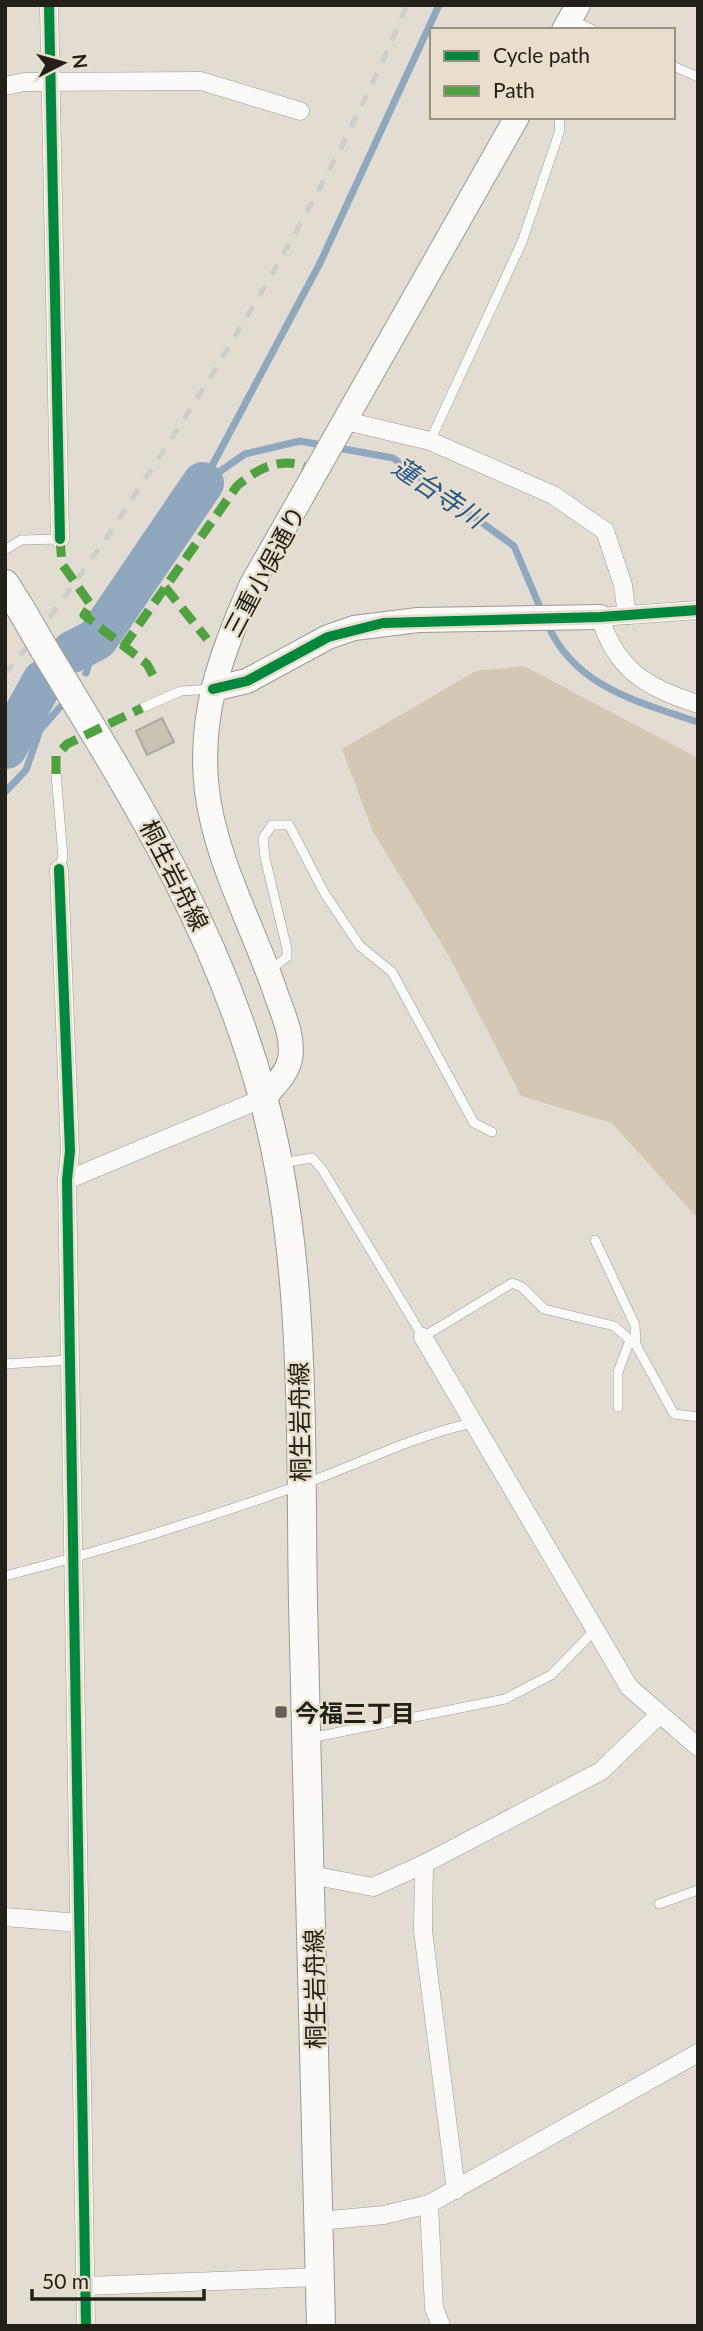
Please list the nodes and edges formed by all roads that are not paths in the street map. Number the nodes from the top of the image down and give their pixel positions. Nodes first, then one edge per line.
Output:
1 (49, 5) edge
2 (571, 18) edge
3 (589, 28) edge
4 (675, 67) edge
5 (698, 77) edge
6 (49, 83) junction
7 (5, 86) edge
8 (300, 111) dead end
9 (516, 119) edge
10 (559, 119) edge
11 (342, 427) junction
12 (430, 441) junction
13 (60, 539) joint
14 (5, 550) edge
15 (5, 584) edge
16 (698, 610) edge
17 (627, 615) junction
18 (600, 617) junction
19 (213, 689) junction
20 (698, 704) edge
21 (142, 708) dead end
22 (56, 774) dead end
23 (59, 869) joint
24 (269, 971) junction
25 (264, 1098) junction
26 (492, 1132) dead end
27 (280, 1163) junction
28 (67, 1180) junction
29 (595, 1240) dead end
30 (423, 1337) junction
31 (633, 1343) junction
32 (69, 1360) junction
33 (5, 1364) edge
34 (618, 1407) dead end
35 (698, 1417) edge
36 (472, 1423) junction
37 (301, 1484) junction
38 (73, 1558) junction
39 (5, 1576) edge
40 (594, 1630) junction
41 (660, 1714) junction
42 (306, 1739) junction
43 (698, 1747) edge
44 (424, 1864) junction
45 (311, 1875) junction
46 (698, 1890) edge
47 (659, 1904) dead end
48 (5, 1917) edge
49 (79, 1923) junction
50 (698, 2053) edge
51 (456, 2190) junction
52 (429, 2204) junction
53 (319, 2221) junction
54 (320, 2277) junction
55 (86, 2286) junction
56 (86, 2326) edge
57 (321, 2326) edge
58 (441, 2326) edge

1 - 6 street
2 - 3 lane
4 - 5 lane
6 - 7 street
6 - 8 street
6 - 13 street
9 - 11 main road, 三重小俣通り
10 - 12 lane
11 - 12 street
11 - 19 main road, 三重小俣通り
12 - 17 street
13 - 14 lane
15 - 25 main road, 桐生岩舟線, bridge
16 - 17 street
17 - 18 street
18 - 19 main road
18 - 20 street
19 - 21 lane
19 - 24 main road, 三重小俣通り
22 - 23 lane
23 - 28 street
24 - 25 main road, 三重小俣通り
24 - 26 lane
25 - 27 main road, 桐生岩舟線
25 - 28 street
27 - 30 lane
27 - 37 main road, 桐生岩舟線
28 - 32 street
29 - 31 lane
30 - 31 lane
30 - 36 street
31 - 34 lane
31 - 35 lane
32 - 33 lane
32 - 38 street
36 - 37 lane
36 - 40 street
37 - 38 lane
37 - 42 main road, 桐生岩舟線
38 - 39 lane
38 - 49 street
40 - 41 street
40 - 42 lane
41 - 43 street
41 - 44 street
42 - 45 main road, 桐生岩舟線
44 - 45 street
44 - 51 street
45 - 53 main road, 桐生岩舟線
46 - 47 lane
48 - 49 street
49 - 55 street
50 - 51 street
51 - 52 street
52 - 53 street
52 - 58 street
53 - 54 main road, 桐生岩舟線
54 - 55 street
54 - 57 main road, 桐生岩舟線
55 - 56 street

